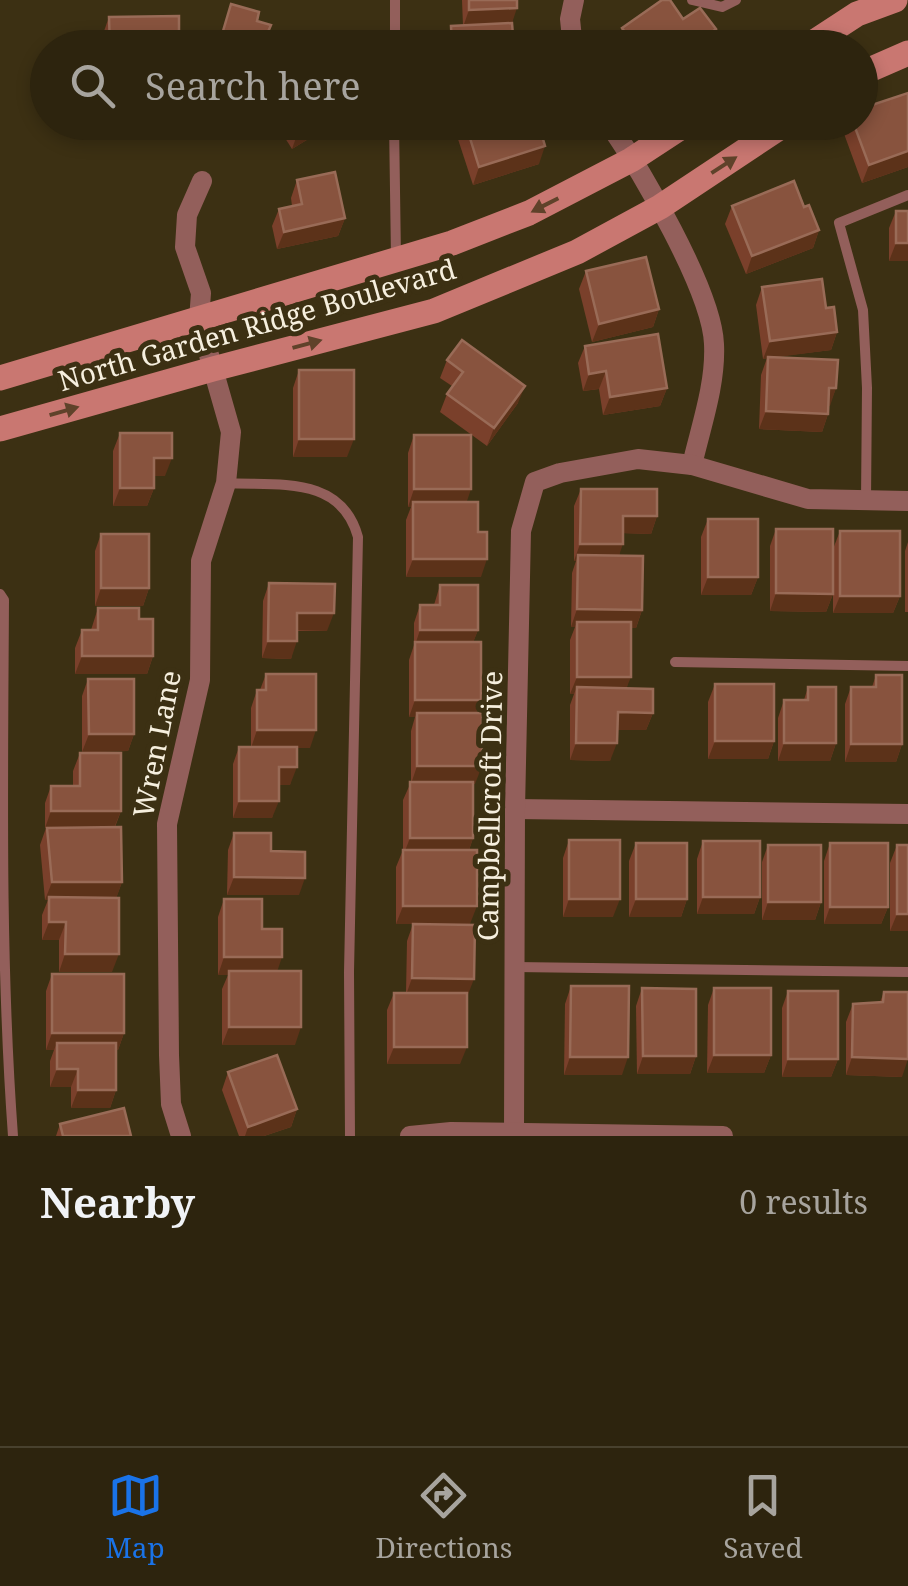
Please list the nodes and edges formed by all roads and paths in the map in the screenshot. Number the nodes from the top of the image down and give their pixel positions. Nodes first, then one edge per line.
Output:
1 (396, 0) edge
2 (574, 0) edge
3 (692, 0) edge
4 (736, 0) edge
5 (895, 0) edge
6 (395, 30) edge
7 (571, 30) edge
8 (833, 30) edge
9 (908, 53) edge
10 (878, 66) edge
11 (394, 140) edge
12 (619, 140) edge
13 (662, 140) edge
14 (761, 140) edge
15 (631, 160) junction
16 (202, 181) dead end
17 (908, 195) edge
18 (660, 207) junction
19 (396, 259) junction
20 (199, 320) junction
21 (213, 368) junction
22 (0, 378) edge
23 (0, 429) edge
24 (692, 465) junction
25 (226, 483) junction
26 (866, 501) junction
27 (908, 501) edge
28 (0, 594) edge
29 (675, 662) dead end
30 (908, 666) edge
31 (515, 808) junction
32 (908, 814) edge
33 (515, 967) junction
34 (908, 972) edge
35 (514, 1132) junction
36 (12, 1136) edge
37 (182, 1136) edge
38 (350, 1136) edge
39 (410, 1136) edge
40 (723, 1136) edge

1 - 6 lane
2 - 7 street
3 - 4 lane
5 - 8 main road
9 - 10 main road
11 - 19 lane
12 - 15 street
13 - 15 main road, North Garden Ridge Boulevard
18 -> 14 main road, North Garden Ridge Boulevard
15 - 18 street
15 -> 19 main road, North Garden Ridge Boulevard
16 - 20 street, Wren Lane
17 - 26 lane
21 -> 18 main road, North Garden Ridge Boulevard
18 - 24 street
19 - 20 main road, North Garden Ridge Boulevard
20 - 21 street, Wren Lane
20 - 22 main road, North Garden Ridge Boulevard
23 -> 21 main road, North Garden Ridge Boulevard
21 - 25 street, Wren Lane
24 - 26 street
24 - 31 street, Campbellcroft Drive
25 - 37 street, Wren Lane
25 - 38 lane
26 - 27 street
28 - 36 lane
29 - 30 lane
31 - 32 street
31 - 33 street, Campbellcroft Drive
33 - 34 lane
33 - 35 street, Campbellcroft Drive
35 - 39 street
35 - 40 street

